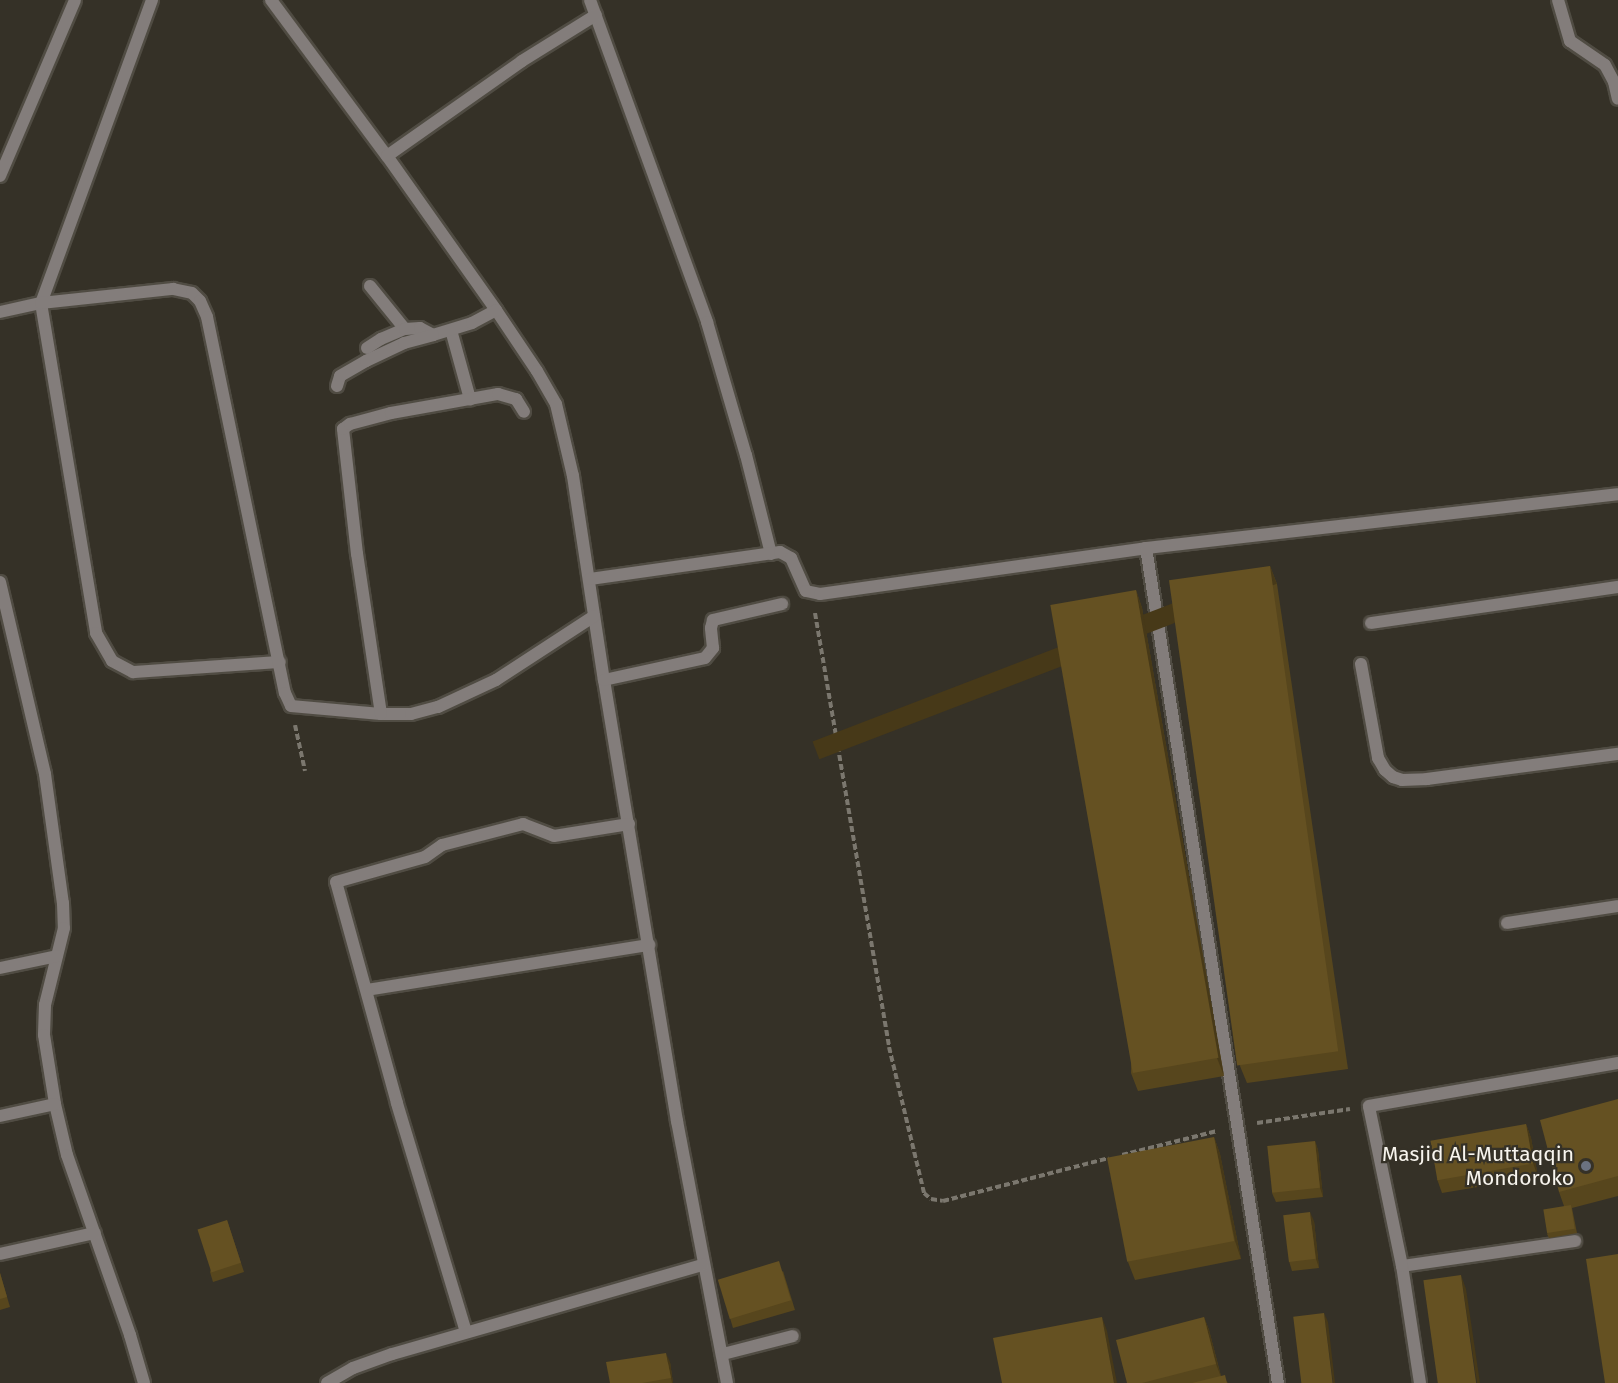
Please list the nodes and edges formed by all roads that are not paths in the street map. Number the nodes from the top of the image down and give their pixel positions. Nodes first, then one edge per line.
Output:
1 (75, 0) edge
2 (152, 0) edge
3 (271, 0) edge
4 (590, 0) edge
5 (1558, 0) edge
6 (596, 15) junction
7 (1618, 99) edge
8 (387, 156) junction
9 (0, 176) edge
10 (370, 286) dead end
11 (41, 303) junction
12 (496, 310) junction
13 (0, 312) edge
14 (405, 329) junction
15 (452, 330) junction
16 (433, 335) junction
17 (367, 348) dead end
18 (337, 386) dead end
19 (470, 399) junction
20 (524, 412) dead end
21 (1618, 494) edge
22 (1146, 548) junction
23 (771, 554) junction
24 (590, 579) junction
25 (0, 582) edge
26 (1618, 587) edge
27 (782, 604) dead end
28 (594, 616) junction
29 (1371, 622) dead end
30 (280, 662) junction
31 (1361, 664) dead end
32 (604, 680) junction
33 (381, 714) junction
34 (1618, 754) edge
35 (628, 824) junction
36 (1618, 906) edge
37 (1507, 923) dead end
38 (649, 945) junction
39 (57, 956) junction
40 (0, 968) edge
41 (367, 990) junction
42 (1618, 1063) edge
43 (55, 1104) junction
44 (0, 1116) edge
45 (95, 1233) junction
46 (1575, 1241) dead end
47 (0, 1254) edge
48 (703, 1265) junction
49 (1402, 1266) junction
50 (466, 1332) junction
51 (793, 1336) dead end
52 (723, 1354) junction
53 (144, 1383) edge
54 (327, 1383) edge
55 (727, 1383) edge
56 (1278, 1383) edge
57 (1420, 1383) edge

1 - 9 street
2 - 11 street
3 - 8 street
4 - 6 street
5 - 7 street
6 - 8 street
6 - 23 street
8 - 12 street
10 - 14 street
11 - 13 street
11 - 30 street
11 - 30 street
12 - 15 street
12 - 24 street
14 - 16 street
14 - 17 street
15 - 16 street
15 - 19 street
16 - 18 street
19 - 20 street
19 - 33 street
21 - 22 street
22 - 23 street
22 - 56 street
23 - 24 street
24 - 28 street
25 - 39 street
26 - 29 street
27 - 32 street
28 - 32 street
28 - 33 street
30 - 33 street
31 - 34 street
32 - 35 street
35 - 38 street
35 - 41 street
36 - 37 street
38 - 41 street
38 - 48 street
39 - 40 street
39 - 43 street
41 - 50 street
42 - 49 street
43 - 44 street
43 - 45 street
45 - 47 street
45 - 53 street
46 - 49 street
48 - 50 street
48 - 52 street
49 - 57 street
50 - 54 street
51 - 52 street
52 - 55 street

